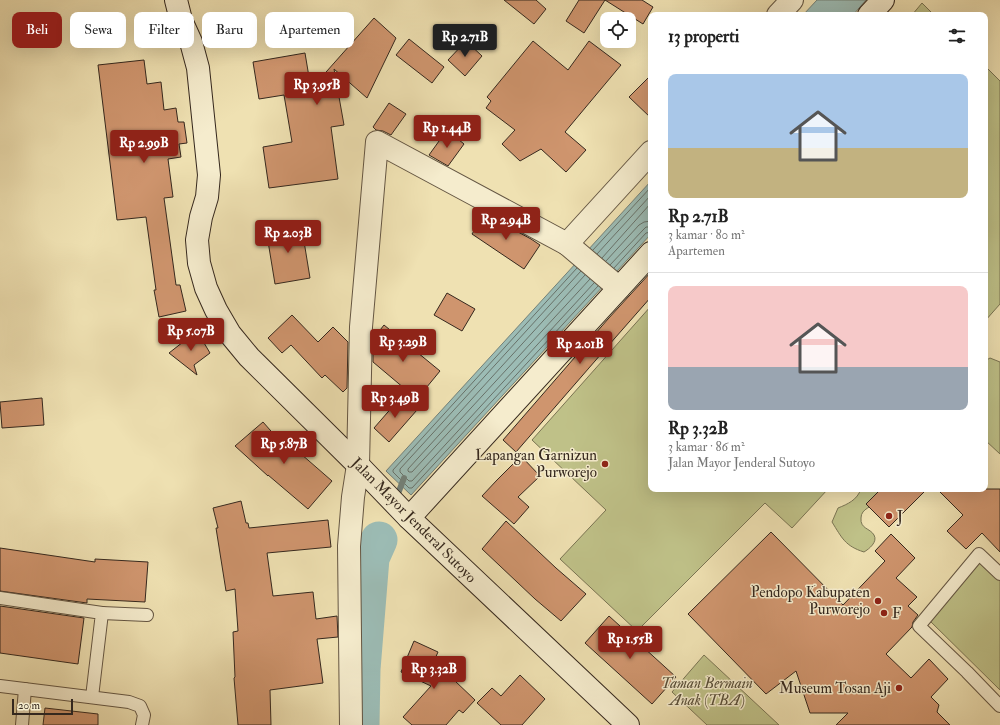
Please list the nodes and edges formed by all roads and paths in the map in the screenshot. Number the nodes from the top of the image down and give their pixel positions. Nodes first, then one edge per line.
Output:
1 (176, 0) edge
2 (792, 0) edge
3 (882, 0) edge
4 (781, 12) edge
5 (872, 12) edge
6 (648, 156) edge
7 (572, 248) junction
8 (648, 256) edge
9 (615, 284) junction
10 (365, 473) junction
11 (404, 513) junction
12 (1000, 574) edge
13 (0, 598) edge
14 (102, 612) junction
15 (147, 614) dead end
16 (0, 686) edge
17 (26, 689) junction
18 (92, 697) junction
19 (1000, 706) edge
20 (22, 725) edge
21 (142, 725) edge
22 (351, 725) edge
23 (628, 725) edge

1 - 10 street, Jalan Mayor Jenderal Sutoyo
2 - 4 street
3 - 5 street
6 - 7 street
7 - 9 street
7 - 10 street
8 - 9 street
9 - 11 street
10 - 11 street, Jalan Mayor Jenderal Sutoyo
10 - 22 street
11 - 23 street, Jalan Mayor Jenderal Sutoyo
12 - 19 lane
13 - 14 lane
14 - 15 lane
14 - 18 lane
16 - 17 lane
17 - 18 lane
17 - 20 lane
18 - 21 lane

